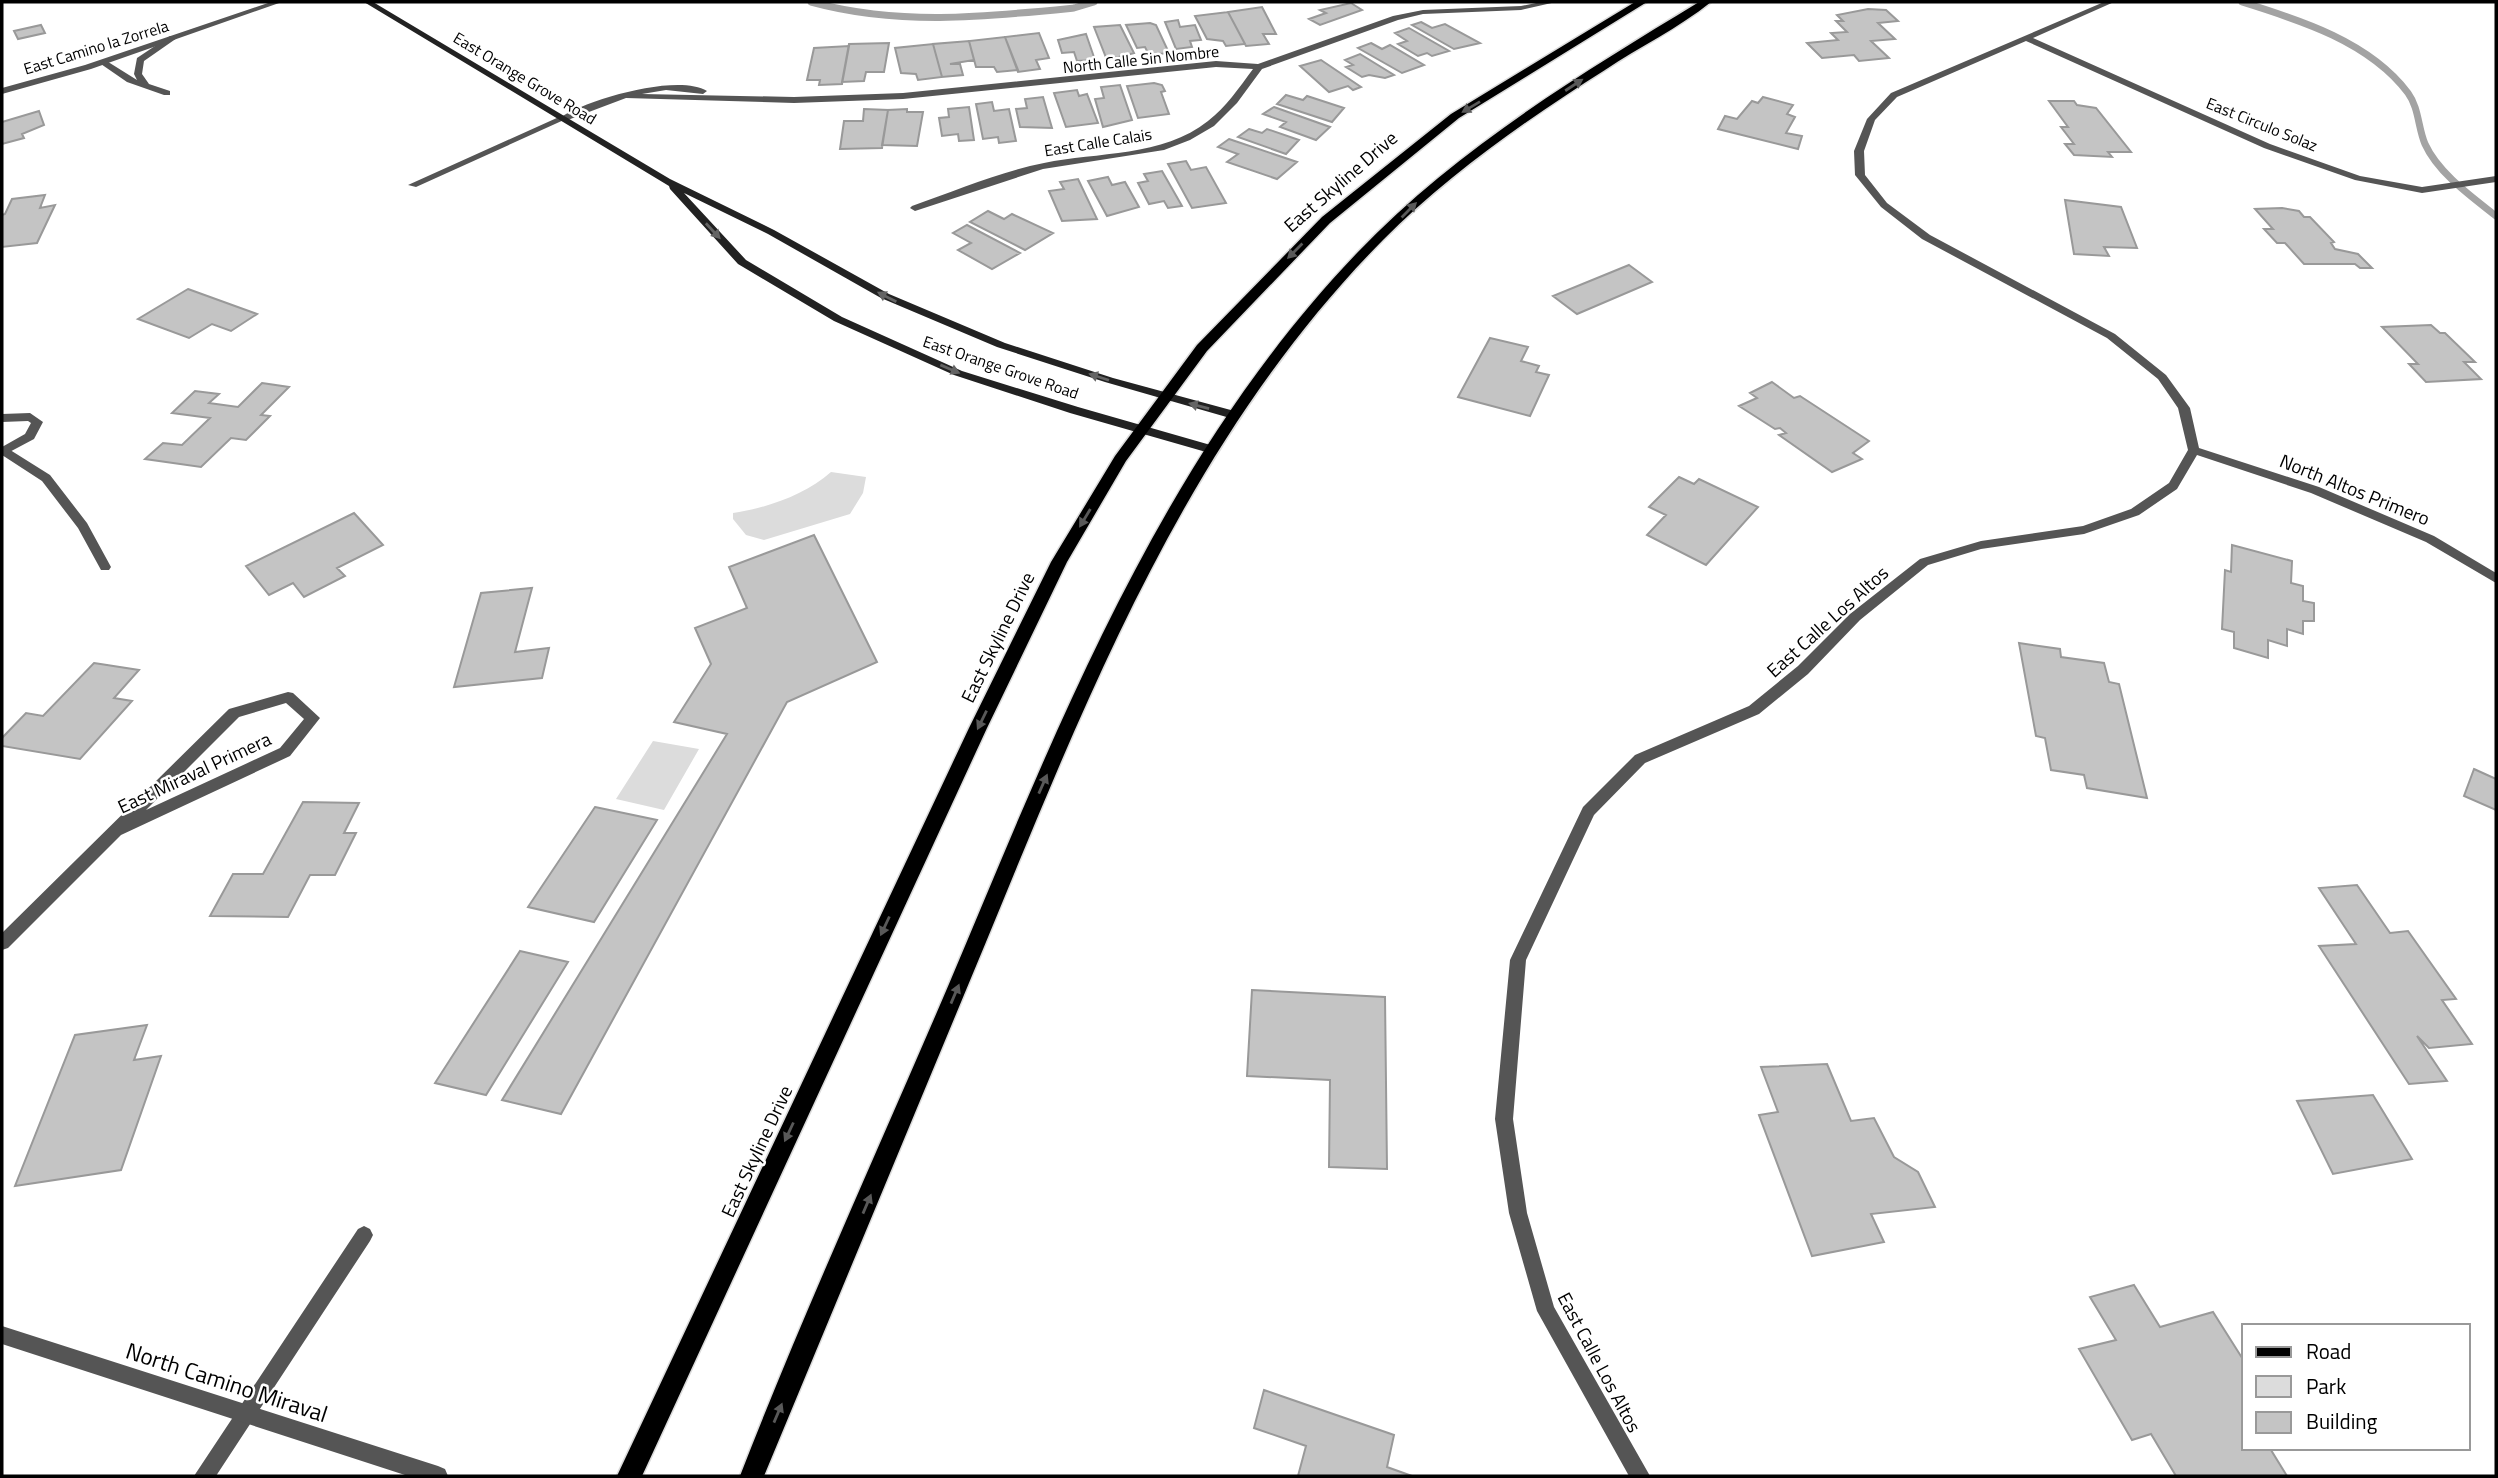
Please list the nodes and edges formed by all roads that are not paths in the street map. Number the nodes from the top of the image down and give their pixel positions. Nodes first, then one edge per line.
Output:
1 (278, 2) edge
2 (368, 2) edge
3 (1552, 2) edge
4 (1642, 2) edge
5 (1706, 2) edge
6 (2110, 2) edge
7 (173, 38) junction
8 (2028, 38) junction
9 (102, 62) junction
10 (1259, 67) junction
11 (146, 86) junction
12 (2, 91) edge
13 (167, 93) dead end
14 (628, 96) junction
15 (724, 97) junction
16 (562, 119) junction
17 (2496, 179) edge
18 (667, 181) junction
19 (413, 185) dead end
20 (915, 208) dead end
21 (1164, 397) junction
22 (1234, 415) junction
23 (2, 418) edge
24 (1141, 430) junction
25 (1210, 449) junction
26 (2194, 450) junction
27 (3, 451) edge
28 (105, 567) dead end
29 (2496, 579) edge
30 (112, 832) junction
31 (2, 943) edge
32 (364, 1235) dead end
33 (2, 1335) edge
34 (244, 1414) junction
35 (204, 1476) edge
36 (438, 1476) edge
37 (629, 1476) edge
38 (752, 1476) edge
39 (1640, 1476) edge

1 - 7 street, East Camino la Zorrela
2 - 16 main road, East Orange Grove Road
3 - 10 street, North Calle Sin Nombre
4 -> 21 main road, East Skyline Drive
22 -> 5 main road
6 - 8 street
7 - 9 street, East Camino la Zorrela
7 - 11 street
8 - 17 street, East Circulo Solaz
8 - 26 street
9 - 11 street
9 - 12 street, East Camino la Zorrela
10 - 15 street, North Calle Sin Nombre
10 - 20 street, East Calle Calais
11 - 13 street
14 - 15 street, North Calle Sin Nombre
14 - 15 street, North Calle Sin Nombre
14 - 16 street, North Calle Sin Nombre
16 - 18 main road, East Orange Grove Road
16 - 19 street, North Calle Sin Nombre
21 -> 18 main road, East Orange Grove Road
18 -> 24 main road, East Orange Grove Road
22 -> 21 main road, East Orange Grove Road
21 - 24 main road, East Skyline Drive
22 - 25 main road
23 - 27 street
24 - 25 main road, East Orange Grove Road
24 -> 37 main road, East Skyline Drive
38 -> 25 main road
26 - 29 street, North Altos Primero
26 - 39 street, East Calle Los Altos
27 - 28 street
30 - 30 street, East Miraval Primera
30 - 31 street, East Miraval Primera
32 - 34 street
33 - 34 street, North Camino Miraval
34 - 35 street
34 - 36 street, North Camino Miraval

